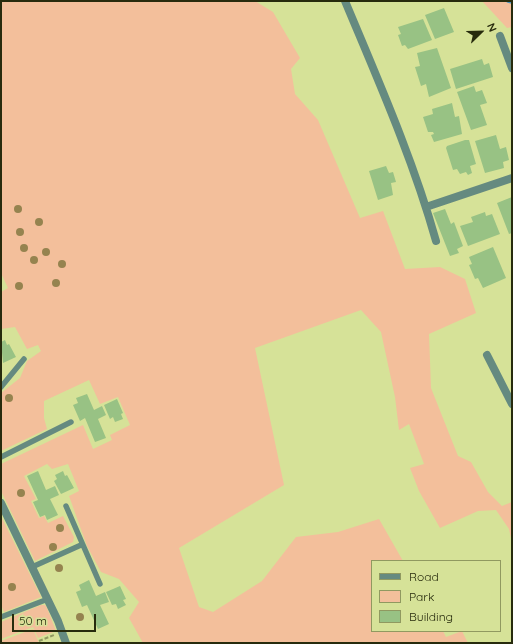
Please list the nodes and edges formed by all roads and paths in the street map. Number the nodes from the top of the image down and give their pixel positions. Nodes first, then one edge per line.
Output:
1 (345, 1) edge
2 (500, 36) dead end
3 (512, 68) edge
4 (512, 178) edge
5 (426, 207) junction
6 (436, 241) dead end
7 (487, 355) dead end
8 (24, 360) dead end
9 (1, 387) edge
10 (512, 404) edge
11 (71, 422) dead end
12 (1, 457) edge
13 (1, 503) edge
14 (66, 506) dead end
15 (81, 545) junction
16 (32, 568) junction
17 (100, 584) dead end
18 (48, 599) junction
19 (1, 617) edge
20 (62, 632) junction
21 (39, 641) dead end
22 (66, 643) edge

1 - 5 street
2 - 3 street
4 - 5 street
5 - 6 street
7 - 10 street
8 - 9 lane
11 - 12 lane
13 - 16 street
14 - 15 lane
15 - 16 lane
15 - 17 lane
16 - 18 street
18 - 19 lane
18 - 20 street
20 - 21 path
20 - 22 street

